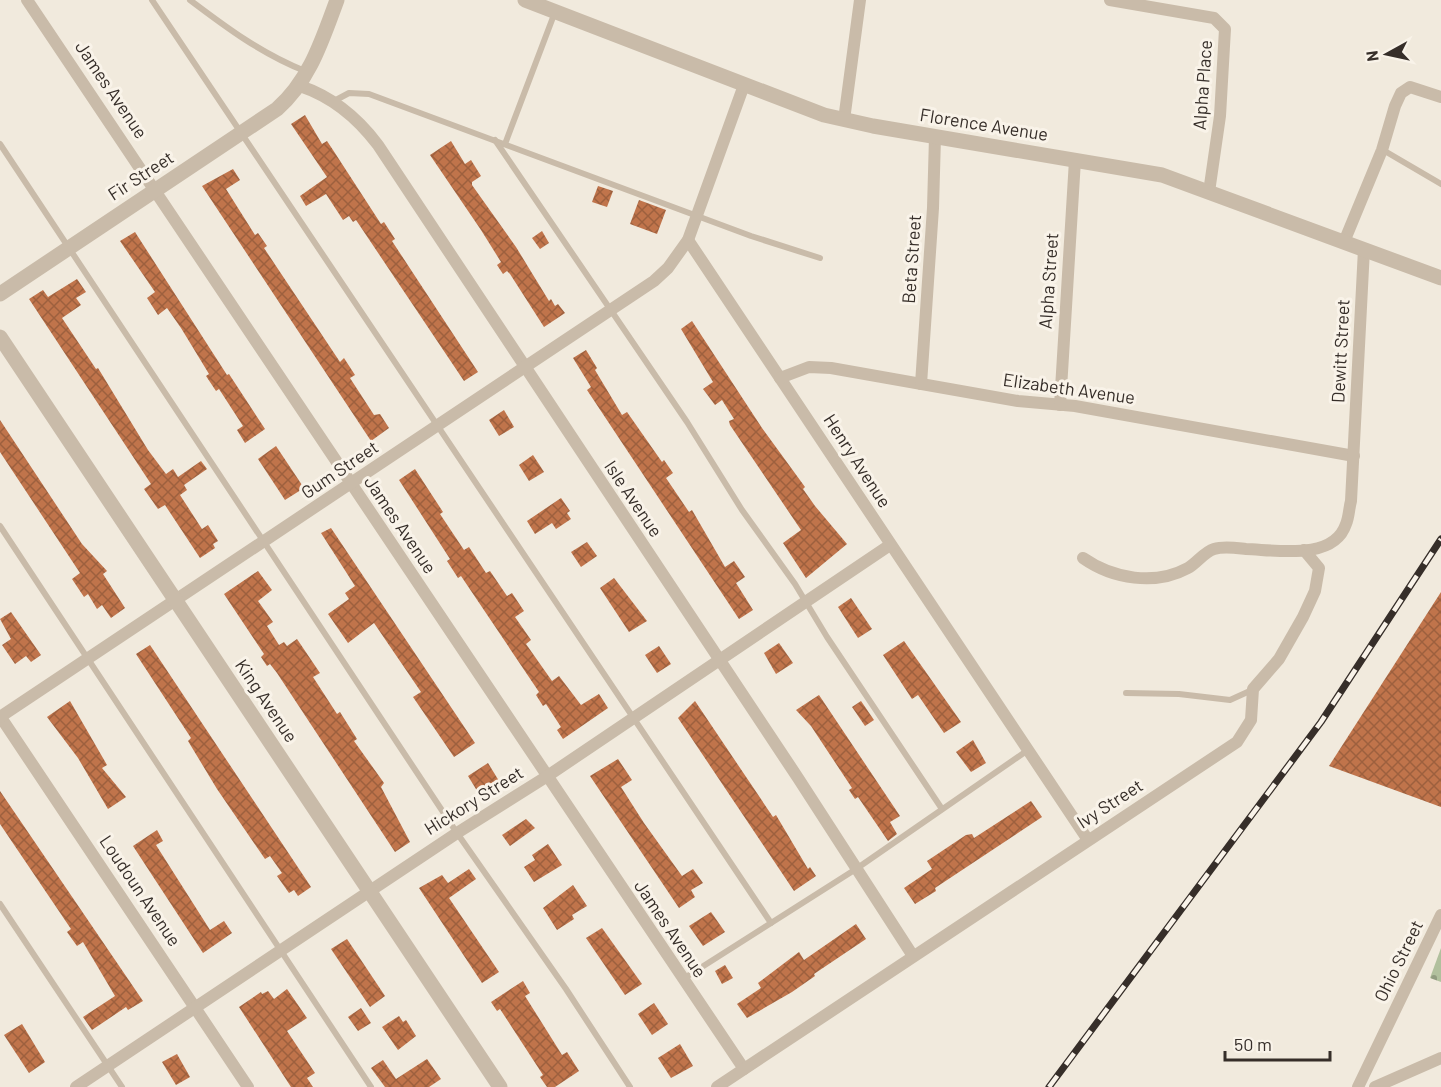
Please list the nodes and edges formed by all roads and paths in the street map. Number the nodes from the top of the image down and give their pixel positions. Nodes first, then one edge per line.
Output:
1 (27, 0) edge
2 (152, 0) edge
3 (190, 0) edge
4 (337, 0) edge
5 (525, 0) edge
6 (860, 0) edge
7 (1110, 0) edge
8 (555, 11) junction
9 (308, 72) junction
10 (744, 85) junction
11 (300, 86) junction
12 (1440, 97) edge
13 (334, 101) junction
14 (844, 120) junction
15 (241, 134) junction
16 (935, 137) junction
17 (495, 140) junction
18 (0, 144) edge
19 (505, 144) junction
20 (1382, 150) junction
21 (1075, 160) junction
22 (1441, 184) edge
23 (156, 190) junction
24 (1209, 192) junction
25 (696, 215) junction
26 (688, 240) junction
27 (1344, 242) junction
28 (69, 248) junction
29 (1364, 249) junction
30 (820, 258) dead end
31 (1441, 278) edge
32 (0, 294) edge
33 (610, 310) junction
34 (0, 337) edge
35 (525, 367) junction
36 (780, 378) junction
37 (921, 384) junction
38 (1060, 405) junction
39 (437, 427) junction
40 (1354, 456) junction
41 (351, 485) junction
42 (0, 526) edge
43 (263, 543) junction
44 (890, 545) junction
45 (1304, 550) junction
46 (1083, 558) dead end
47 (176, 601) junction
48 (805, 602) junction
49 (89, 659) junction
50 (718, 660) junction
51 (1253, 689) junction
52 (1126, 693) dead end
53 (0, 717) edge
54 (633, 718) junction
55 (1028, 750) junction
56 (546, 777) junction
57 (942, 809) junction
58 (457, 833) junction
59 (1088, 840) junction
60 (856, 869) junction
61 (369, 891) junction
62 (0, 904) edge
63 (1441, 915) edge
64 (771, 923) junction
65 (280, 951) junction
66 (913, 956) junction
67 (682, 979) junction
68 (196, 1007) junction
69 (1441, 1058) edge
70 (108, 1066) junction
71 (744, 1069) junction
72 (76, 1087) edge
73 (122, 1087) edge
74 (248, 1087) edge
75 (371, 1087) edge
76 (500, 1087) edge
77 (630, 1087) edge
78 (717, 1087) edge
79 (1358, 1087) edge
80 (1375, 1087) edge

1 - 23 street, James Avenue
2 - 15 lane
3 - 9 lane
4 - 9 street, Fir Street
5 - 8 street, Florence Avenue
6 - 14 street
7 - 24 street, Alpha Place
8 - 10 street, Florence Avenue
8 - 19 lane
9 - 11 street, Fir Street
10 - 14 street, Florence Avenue
10 - 25 street
11 - 13 street, Isle Avenue
11 - 15 street, Fir Street
12 - 20 street
13 - 17 lane
13 - 35 street, Isle Avenue
14 - 16 street, Florence Avenue
15 - 23 street, Fir Street
15 - 39 lane
16 - 21 street, Florence Avenue
16 - 37 street, Beta Street
17 - 19 lane
17 - 33 lane
18 - 28 lane
19 - 25 lane
20 - 22 lane
20 - 27 street
21 - 24 street, Florence Avenue
21 - 38 street, Alpha Street
23 - 28 street, Fir Street
23 - 41 street, James Avenue
24 - 27 street, Florence Avenue
25 - 26 street
25 - 30 lane
26 - 33 street, Gum Street
26 - 36 street, Henry Avenue
27 - 29 street, Florence Avenue
28 - 32 street, Fir Street
28 - 43 lane
29 - 31 street, Florence Avenue
29 - 40 street, Dewitt Street
33 - 35 street, Gum Street
33 - 48 lane
34 - 47 street, King Avenue
35 - 39 street, Gum Street
35 - 50 street, Isle Avenue
36 - 37 street, Elizabeth Avenue
36 - 44 street, Henry Avenue
37 - 38 street, Elizabeth Avenue
38 - 40 street, Elizabeth Avenue
39 - 41 street, Gum Street
39 - 54 lane
40 - 45 street
41 - 43 street, Gum Street
41 - 56 street, James Avenue
42 - 49 lane
43 - 47 street, Gum Street
43 - 58 lane
44 - 48 street, Hickory Street
44 - 55 street, Henry Avenue
45 - 46 street
45 - 51 street
47 - 49 street, Gum Street
47 - 61 street, King Avenue
48 - 50 street, Hickory Street
48 - 57 lane
49 - 53 street, Gum Street
49 - 65 lane
50 - 54 street, Hickory Street
50 - 60 street, Isle Avenue
51 - 52 lane
51 - 59 street, Ivy Street
53 - 68 street, Loudoun Avenue
54 - 56 street, Hickory Street
54 - 64 lane
55 - 57 lane
55 - 59 street, Henry Avenue
56 - 58 street, Hickory Street
56 - 67 street, James Avenue
57 - 60 lane
58 - 61 street, Hickory Street
58 - 77 lane
59 - 66 street, Ivy Street
60 - 64 lane
60 - 66 street, Isle Avenue
61 - 65 street, Hickory Street
61 - 76 street, King Avenue
62 - 70 lane
63 - 79 street, Ohio Street
64 - 67 lane
65 - 68 street, Hickory Street
65 - 75 lane
66 - 71 street, Ivy Street
67 - 71 street, James Avenue
68 - 70 street, Hickory Street
68 - 74 street, Loudoun Avenue
69 - 80 street
70 - 72 street, Hickory Street
70 - 73 lane
71 - 78 street, Ivy Street

